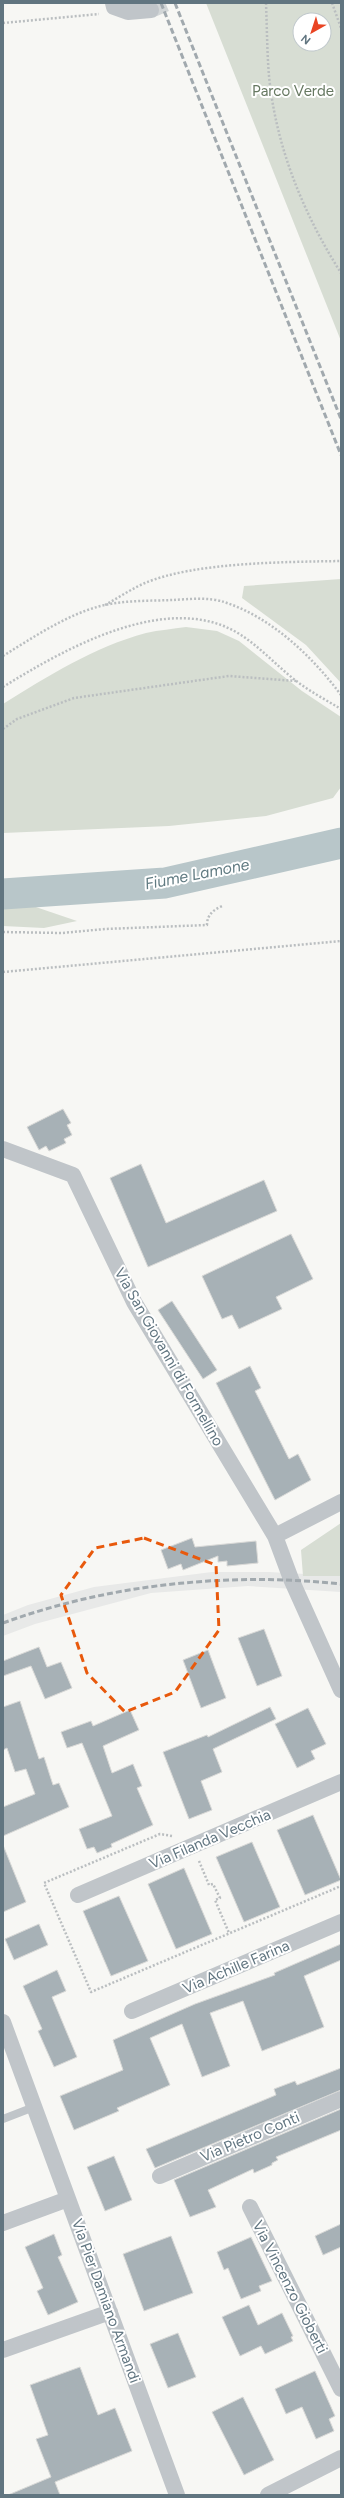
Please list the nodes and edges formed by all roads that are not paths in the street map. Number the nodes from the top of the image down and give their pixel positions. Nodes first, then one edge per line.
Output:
1 (107, 8) edge
2 (151, 10) tunnel mouth
3 (3, 1149) edge
4 (341, 1502) edge
5 (275, 1536) junction
6 (341, 1690) edge
7 (341, 1782) edge
8 (78, 1895) dead end
9 (341, 1922) edge
10 (132, 2011) dead end
11 (3, 2022) edge
12 (341, 2098) edge
13 (34, 2107) junction
14 (3, 2119) edge
15 (160, 2176) dead end
16 (68, 2199) junction
17 (250, 2207) dead end
18 (3, 2223) edge
19 (110, 2312) junction
20 (3, 2350) edge
21 (341, 2389) edge
22 (341, 2458) edge
23 (177, 2495) edge
24 (268, 2495) edge

1 - 2 street
3 - 5 street, Via San Giovanni di Formellino
4 - 5 street
5 - 6 street
7 - 8 street, Via Filanda Vecchia
9 - 10 street, Via Achille Farina
11 - 13 street, Via Pier Damiano Armandi
12 - 15 street, Via Pietro Conti
13 - 14 lane
13 - 16 street, Via Pier Damiano Armandi
16 - 18 street
16 - 19 street, Via Pier Damiano Armandi
17 - 21 street, Via Vincenzo Gioberti
19 - 20 street
19 - 23 street, Via Pier Damiano Armandi
22 - 24 street

